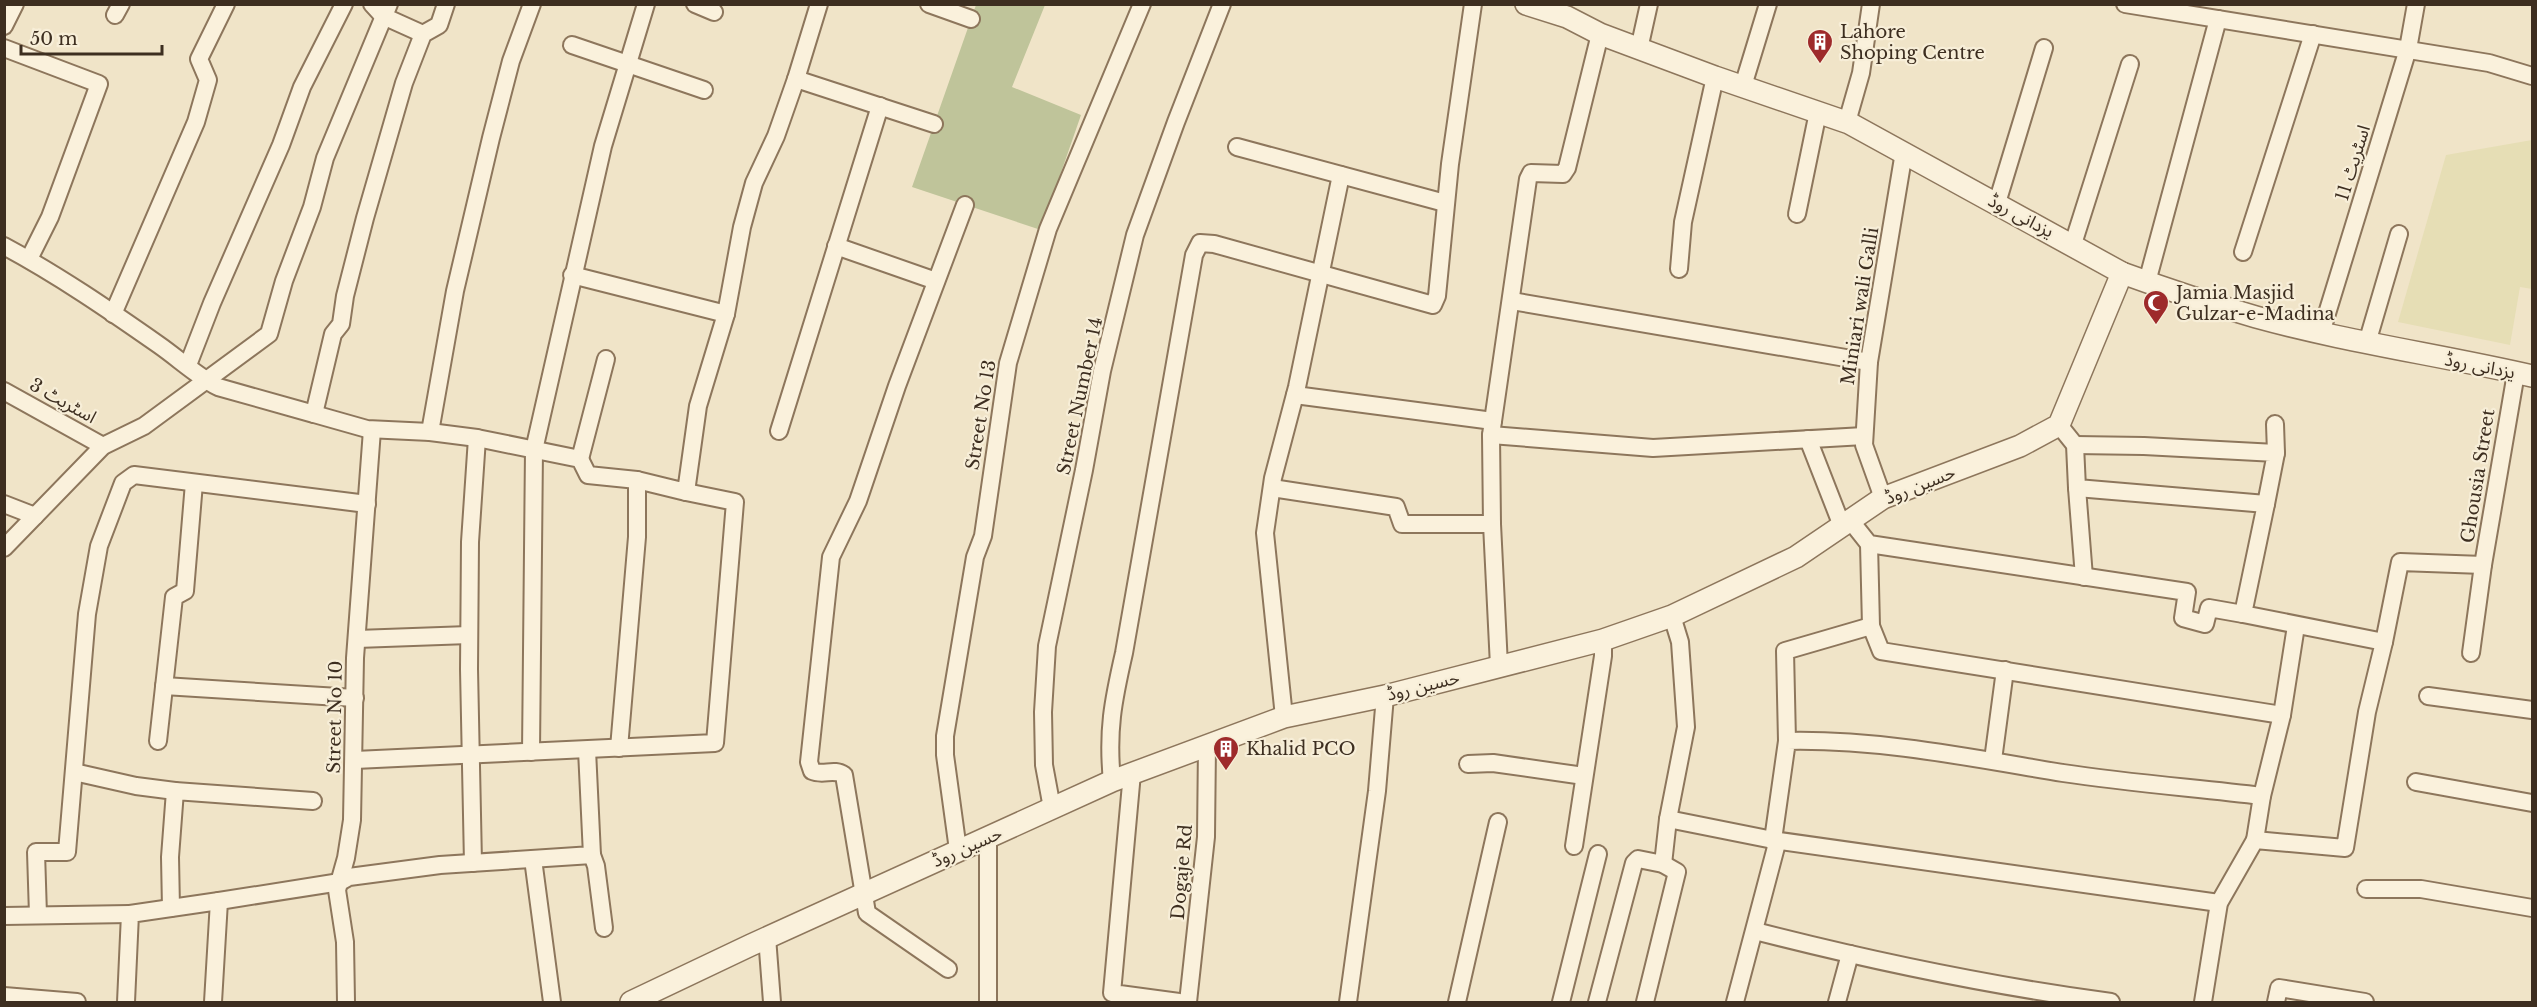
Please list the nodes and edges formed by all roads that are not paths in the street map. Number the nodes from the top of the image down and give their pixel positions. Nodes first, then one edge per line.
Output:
1 (15, 4) edge
2 (226, 4) edge
3 (344, 4) edge
4 (446, 4) edge
5 (532, 4) edge
6 (646, 4) edge
7 (694, 4) edge
8 (819, 4) edge
9 (929, 4) edge
10 (1142, 4) edge
11 (1222, 4) edge
12 (1473, 4) edge
13 (1526, 4) edge
14 (1649, 4) edge
15 (1768, 4) edge
16 (1871, 4) edge
17 (2125, 4) edge
18 (2416, 4) edge
19 (382, 8) edge
20 (1569, 11) edge
21 (714, 12) dead end
22 (971, 19) dead end
23 (2218, 19) junction
24 (4, 26) edge
25 (423, 34) junction
26 (1600, 34) junction
27 (2313, 34) junction
28 (572, 45) dead end
29 (4, 48) edge
30 (2044, 48) dead end
31 (1639, 49) junction
32 (2408, 49) junction
33 (628, 63) junction
34 (2130, 64) dead end
35 (2532, 76) edge
36 (1714, 77) junction
37 (796, 79) junction
38 (1743, 86) junction
39 (704, 90) dead end
40 (880, 106) junction
41 (1818, 112) junction
42 (1847, 122) junction
43 (934, 124) dead end
44 (1237, 147) dead end
45 (1904, 152) junction
46 (1341, 175) junction
47 (1445, 203) junction
48 (1997, 203) junction
49 (965, 205) dead end
50 (1797, 214) dead end
51 (2399, 234) dead end
52 (2073, 244) junction
53 (4, 246) edge
54 (836, 246) junction
55 (2243, 252) dead end
56 (29, 259) junction
57 (1679, 269) dead end
58 (2122, 273) junction
59 (572, 275) junction
60 (1321, 275) junction
61 (936, 281) junction
62 (2147, 282) junction
63 (1512, 301) junction
64 (112, 314) junction
65 (726, 314) junction
66 (2321, 333) junction
67 (2367, 343) junction
68 (606, 359) dead end
69 (1869, 362) junction
70 (188, 365) junction
71 (2524, 374) edge
72 (204, 380) junction
73 (4, 391) edge
74 (1295, 395) junction
75 (314, 414) junction
76 (2275, 424) dead end
77 (2058, 425) junction
78 (1492, 428) junction
79 (372, 430) junction
80 (779, 430) dead end
81 (430, 432) junction
82 (1864, 436) junction
83 (477, 438) junction
84 (1808, 439) junction
85 (2075, 445) junction
86 (103, 446) junction
87 (534, 450) junction
88 (2276, 453) junction
89 (580, 459) junction
90 (637, 480) junction
91 (194, 483) junction
92 (1272, 488) junction
93 (2077, 488) junction
94 (687, 492) junction
95 (1883, 498) junction
96 (4, 504) edge
97 (366, 504) junction
98 (2266, 504) junction
99 (35, 516) junction
100 (1846, 523) junction
101 (1492, 524) junction
102 (1869, 544) junction
103 (4, 548) edge
104 (2483, 565) junction
105 (2084, 578) junction
106 (2243, 614) junction
107 (1672, 616) junction
108 (1871, 626) junction
109 (2296, 626) junction
110 (469, 635) junction
111 (357, 639) junction
112 (1603, 640) junction
113 (2384, 642) junction
114 (2471, 653) dead end
115 (1499, 666) junction
116 (2005, 670) junction
117 (164, 686) junction
118 (1385, 696) junction
119 (2428, 696) dead end
120 (355, 698) junction
121 (2532, 710) edge
122 (2282, 715) junction
123 (1284, 717) junction
124 (158, 741) dead end
125 (1787, 741) junction
126 (1207, 745) junction
127 (619, 748) junction
128 (587, 750) junction
129 (531, 752) junction
130 (472, 755) junction
131 (354, 760) junction
132 (1993, 760) junction
133 (1468, 764) dead end
134 (74, 772) junction
135 (1132, 773) junction
136 (1584, 776) junction
137 (1112, 781) junction
138 (2416, 782) dead end
139 (175, 791) junction
140 (2262, 796) junction
141 (313, 801) dead end
142 (2532, 803) edge
143 (1052, 808) junction
144 (1668, 819) junction
145 (1498, 822) dead end
146 (988, 837) junction
147 (1773, 840) junction
148 (2254, 840) junction
149 (1574, 846) dead end
150 (958, 850) junction
151 (1598, 854) dead end
152 (592, 855) junction
153 (533, 859) junction
154 (472, 863) junction
155 (1663, 864) junction
156 (340, 882) junction
157 (2366, 889) dead end
158 (862, 894) junction
159 (219, 901) junction
160 (2219, 903) junction
161 (171, 908) junction
162 (2532, 908) edge
163 (130, 914) junction
164 (38, 915) junction
165 (4, 916) edge
166 (604, 928) dead end
167 (1755, 932) junction
168 (767, 937) junction
169 (1850, 954) junction
170 (948, 969) dead end
171 (2037, 997) edge
172 (12, 998) edge
173 (2342, 1000) edge
174 (77, 1002) edge
175 (126, 1002) edge
176 (213, 1002) edge
177 (346, 1002) edge
178 (552, 1002) edge
179 (630, 1002) edge
180 (772, 1002) edge
181 (988, 1002) edge
182 (1179, 1002) edge
183 (1188, 1002) edge
184 (1348, 1002) edge
185 (1457, 1002) edge
186 (1561, 1002) edge
187 (1597, 1002) edge
188 (1645, 1002) edge
189 (1735, 1002) edge
190 (1838, 1002) edge
191 (2111, 1002) edge
192 (2204, 1002) edge
193 (2276, 1002) edge
194 (2365, 1002) edge

1 - 24 street
2 - 64 street
3 - 70 street
4 - 25 street
5 - 81 street
6 - 33 street
7 - 21 street
8 - 37 street
9 - 22 street
10 - 150 street, Street No 13
11 - 143 street, Street Number 14
12 - 47 street
13 - 20 street, یزدانی روڈ
14 - 31 street
15 - 38 street
16 - 42 street
17 - 23 street
18 - 32 street, اسٹریٹ 11
19 - 25 street
19 - 72 street
20 - 26 street, یزدانی روڈ
23 - 27 street
23 - 62 street
25 - 75 street
26 - 31 street, یزدانی روڈ
26 - 63 street
27 - 32 street
27 - 55 street
28 - 33 street
29 - 56 street
30 - 48 street
31 - 36 street, یزدانی روڈ
32 - 35 street
32 - 66 street, اسٹریٹ 11
33 - 39 street
33 - 59 street
34 - 52 street
36 - 38 street, یزدانی روڈ
36 - 57 street
37 - 40 street
37 - 65 street
38 - 41 street, یزدانی روڈ
40 - 43 street
40 - 54 street
41 - 42 street, یزدانی روڈ
41 - 50 street
42 - 45 street, یزدانی روڈ
44 - 46 street
45 - 48 street, یزدانی روڈ
45 - 69 street, Miniari wali Galli
46 - 47 street
46 - 60 street
47 - 60 street
48 - 52 street, یزدانی روڈ
49 - 61 street
51 - 67 street
52 - 58 street, یزدانی روڈ
53 - 56 street
54 - 61 street
54 - 80 street
56 - 64 street
58 - 62 street, یزدانی روڈ
58 - 77 street
59 - 65 street
59 - 87 street
60 - 74 street
60 - 137 street
61 - 158 street
62 - 66 street, یزدانی روڈ
63 - 69 street
63 - 78 street
64 - 70 street
65 - 94 street
66 - 67 street, یزدانی روڈ
67 - 71 street, یزدانی روڈ
68 - 89 street
69 - 82 street, Miniari wali Galli
70 - 72 street
71 - 104 street, Ghousia Street
72 - 75 street
72 - 86 street
73 - 86 street, اسٹریٹ 3
74 - 78 street
74 - 92 street
75 - 79 street
76 - 88 street
77 - 85 street
77 - 95 street, حسین روڈ
78 - 84 street
78 - 101 street
79 - 81 street
79 - 97 street, Street No 10
81 - 83 street
82 - 84 street
82 - 95 street, Miniari wali Galli
83 - 87 street
83 - 110 street
84 - 100 street
85 - 88 street
85 - 93 street
86 - 99 street
87 - 89 street
87 - 129 street
88 - 98 street
89 - 90 street
90 - 94 street
90 - 127 street
91 - 97 street
91 - 117 street
91 - 134 street
92 - 101 street
92 - 123 street
93 - 98 street
93 - 105 street
94 - 127 street
95 - 100 street, حسین روڈ
96 - 99 street
97 - 111 street, Street No 10
98 - 106 street
99 - 103 street
100 - 102 street
100 - 107 street, حسین روڈ
101 - 115 street
102 - 105 street
102 - 108 street
104 - 113 street, Ghousia Street
104 - 114 street
105 - 106 street
106 - 109 street
107 - 112 street, حسین روڈ
107 - 144 street
108 - 116 street
108 - 125 street
109 - 113 street
109 - 122 street
110 - 111 street
110 - 130 street
111 - 120 street, Street No 10
112 - 115 street, حسین روڈ
112 - 136 street
113 - 148 street
115 - 118 street, حسین روڈ
116 - 122 street
116 - 132 street
117 - 120 street
117 - 124 street
118 - 123 street, حسین روڈ
118 - 184 street
119 - 121 street
120 - 131 street, Street No 10
122 - 140 street
123 - 126 street, حسین روڈ
125 - 132 street
125 - 147 street
126 - 135 street, حسین روڈ
126 - 183 street, Dogaje Rd
127 - 128 street
128 - 129 street
128 - 152 street
129 - 130 street
130 - 131 street
130 - 154 street
131 - 156 street, Street No 10
132 - 140 street
133 - 136 street
134 - 139 street
134 - 164 street
135 - 137 street, حسین روڈ
135 - 182 street
136 - 149 street
137 - 143 street, حسین روڈ
138 - 142 street
139 - 141 street
139 - 161 street
140 - 148 street
143 - 146 street, حسین روڈ
144 - 147 street
144 - 155 street
145 - 185 street
146 - 150 street, حسین روڈ
146 - 181 street
147 - 160 street
147 - 167 street
148 - 160 street
150 - 158 street, حسین روڈ
151 - 186 street
152 - 153 street
152 - 166 street
153 - 154 street
153 - 178 street
154 - 156 street
155 - 187 street
155 - 188 street
156 - 159 street
156 - 177 street, Street No 10
157 - 162 street
158 - 168 street, حسین روڈ
158 - 170 street
159 - 161 street
159 - 176 street
160 - 192 street
161 - 163 street
163 - 164 street
163 - 175 street
164 - 165 street
167 - 169 street
167 - 189 street
168 - 179 street, حسین روڈ
168 - 180 street
169 - 171 street
169 - 190 street
171 - 191 street
172 - 174 street
173 - 193 street
173 - 194 street

